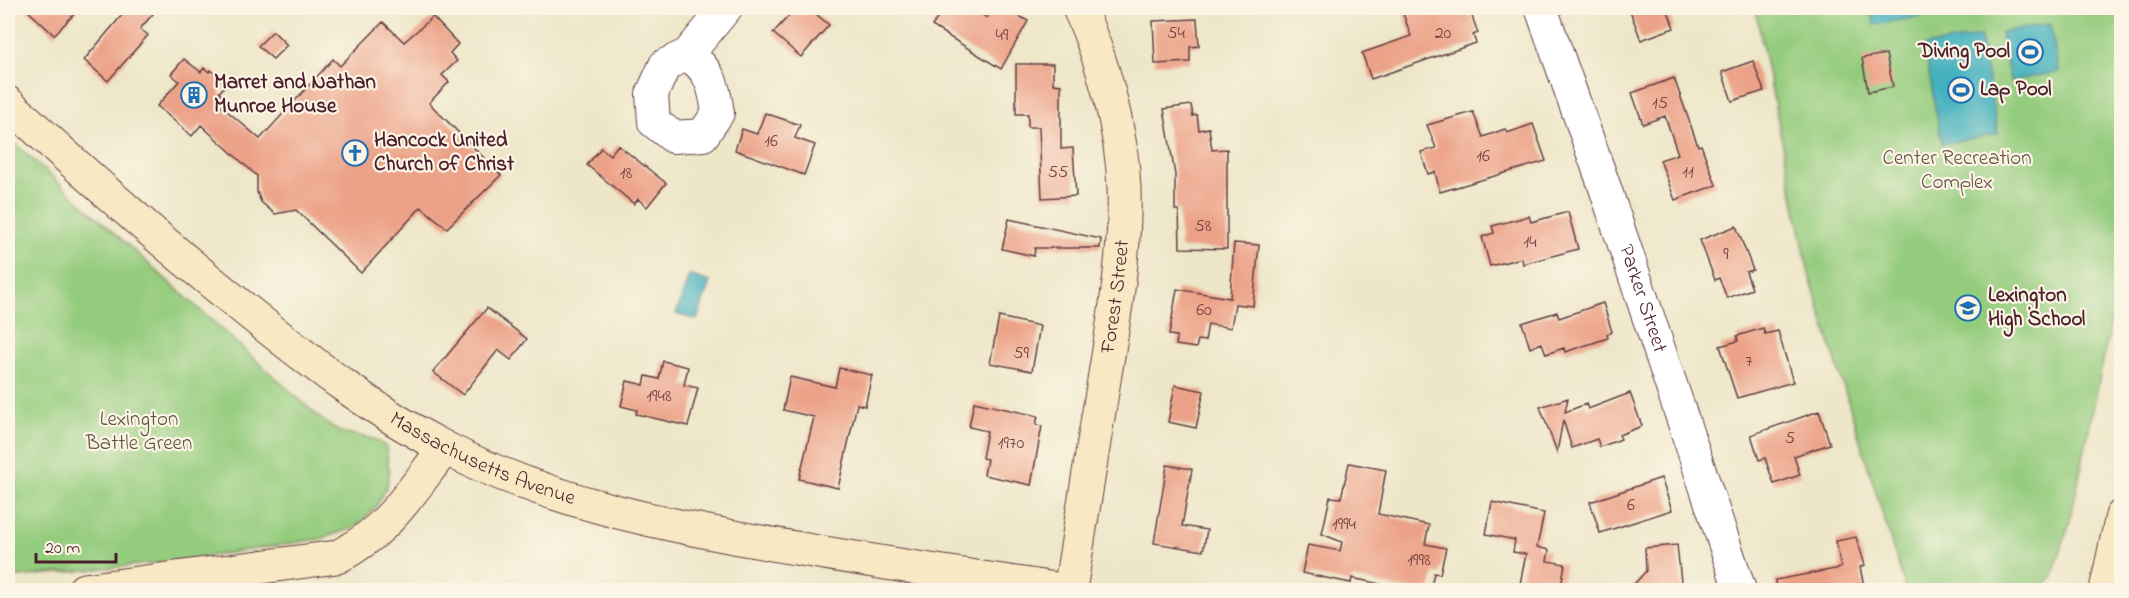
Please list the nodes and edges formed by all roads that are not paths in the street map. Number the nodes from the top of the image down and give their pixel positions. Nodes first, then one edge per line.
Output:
1 (726, 8) edge
2 (1079, 8) edge
3 (1541, 8) edge
4 (688, 54) dead end
5 (8, 103) edge
6 (444, 448) junction
7 (2121, 516) edge
8 (84, 591) edge
9 (1062, 591) edge
10 (1070, 591) edge
11 (1740, 591) edge
12 (2106, 591) edge

1 - 4 street
2 - 10 main road, Forest Street
3 - 11 street, Parker Street
5 - 6 main road, Massachusetts Avenue
6 - 8 main road
6 - 9 main road, Massachusetts Avenue
7 - 12 main road

